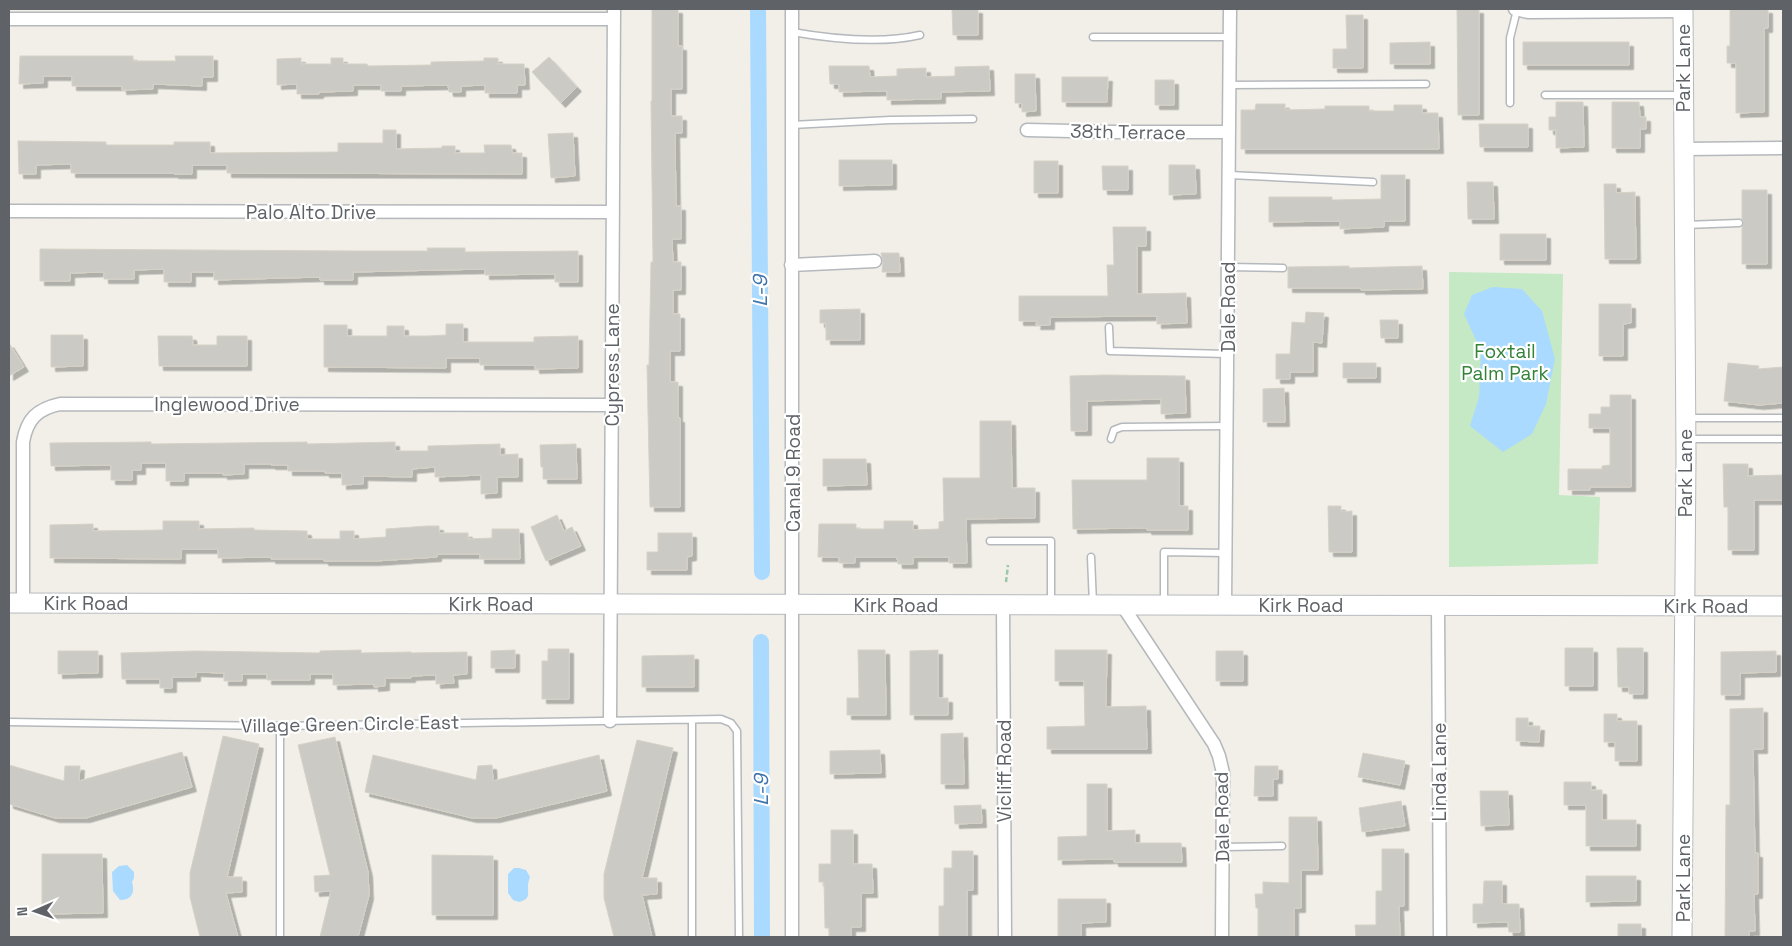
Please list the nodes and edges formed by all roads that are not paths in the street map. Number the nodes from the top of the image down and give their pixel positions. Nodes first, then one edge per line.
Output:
1 (792, 9) edge
2 (1230, 9) edge
3 (1516, 9) edge
4 (1683, 10) edge
5 (614, 14) edge
6 (9, 19) edge
7 (792, 32) junction
8 (920, 35) dead end
9 (1093, 37) dead end
10 (1230, 37) junction
11 (1426, 84) dead end
12 (1230, 85) junction
13 (1684, 95) junction
14 (1545, 96) dead end
15 (1510, 104) dead end
16 (973, 120) dead end
17 (791, 125) junction
18 (1027, 130) dead end
19 (1229, 132) junction
20 (1783, 148) edge
21 (1684, 149) junction
22 (1229, 175) junction
23 (1373, 182) dead end
24 (9, 212) edge
25 (613, 212) junction
26 (1739, 223) dead end
27 (1684, 225) junction
28 (875, 261) dead end
29 (791, 265) junction
30 (1228, 267) junction
31 (1283, 268) dead end
32 (1109, 327) dead end
33 (1227, 354) junction
34 (612, 405) junction
35 (1686, 418) junction
36 (1783, 418) edge
37 (1227, 426) junction
38 (1685, 438) junction
39 (1111, 439) dead end
40 (1783, 439) edge
41 (990, 541) dead end
42 (1226, 553) junction
43 (1091, 557) dead end
44 (16, 603) edge
45 (611, 604) junction
46 (793, 604) junction
47 (1003, 605) junction
48 (1052, 605) junction
49 (1093, 605) junction
50 (1122, 605) junction
51 (1164, 605) junction
52 (1225, 605) junction
53 (1438, 606) junction
54 (1684, 606) junction
55 (1783, 606) edge
56 (692, 720) junction
57 (610, 721) junction
58 (9, 722) edge
59 (280, 726) junction
60 (1282, 846) dead end
61 (1223, 847) junction
62 (280, 937) edge
63 (692, 937) edge
64 (739, 937) edge
65 (792, 937) edge
66 (1004, 937) edge
67 (1222, 937) edge
68 (1440, 937) edge
69 (1682, 937) edge

1 - 7 street, Canal 9 Road
2 - 10 street, Dale Road
3 - 4 street
3 - 15 lane
4 - 13 street, Park Lane
5 - 6 street
5 - 25 street, Cypress Lane
7 - 8 lane
7 - 17 street, Canal 9 Road
9 - 10 lane
10 - 12 street, Dale Road
11 - 12 lane
12 - 19 street, Dale Road
13 - 14 lane
13 - 21 street, Park Lane
16 - 17 lane
17 - 29 street, Canal 9 Road
18 - 19 street, 38th Terrace
19 - 22 street, Dale Road
20 - 21 street
21 - 27 street, Park Lane
22 - 23 lane
22 - 30 street, Dale Road
24 - 25 street, Palo Alto Drive
25 - 34 street, Cypress Lane
26 - 27 lane
27 - 35 street, Park Lane
28 - 29 street
29 - 46 street, Canal 9 Road
30 - 31 lane
30 - 33 street, Dale Road
32 - 33 lane
33 - 37 street, Dale Road
34 - 44 street, Inglewood Drive
34 - 45 street, Cypress Lane
35 - 36 lane
35 - 38 street, Park Lane
37 - 39 lane
37 - 42 street, Dale Road
38 - 40 lane
38 - 54 street, Park Lane
41 - 48 lane
42 - 51 lane
42 - 52 street, Dale Road
43 - 49 lane
44 - 45 street, Kirk Road
45 - 46 street, Kirk Road
45 - 57 street, Cypress Lane
46 - 47 street, Kirk Road
46 - 65 street, Canal 9 Road
47 - 48 street, Kirk Road
47 - 66 street, Vicliff Road
48 - 49 street, Kirk Road
49 - 50 street, Kirk Road
50 - 51 street, Kirk Road
50 - 61 street, Dale Road
51 - 52 street, Kirk Road
52 - 53 street, Kirk Road
53 - 54 street, Kirk Road
53 - 68 street, Linda Lane
54 - 55 street, Kirk Road
54 - 69 street, Park Lane
56 - 57 lane, Village Green Circle East
56 - 63 lane
56 - 64 lane, Village Green Circle East
57 - 59 lane, Village Green Circle East
58 - 59 lane, Village Green Circle East
59 - 62 lane
60 - 61 lane
61 - 67 street, Dale Road

